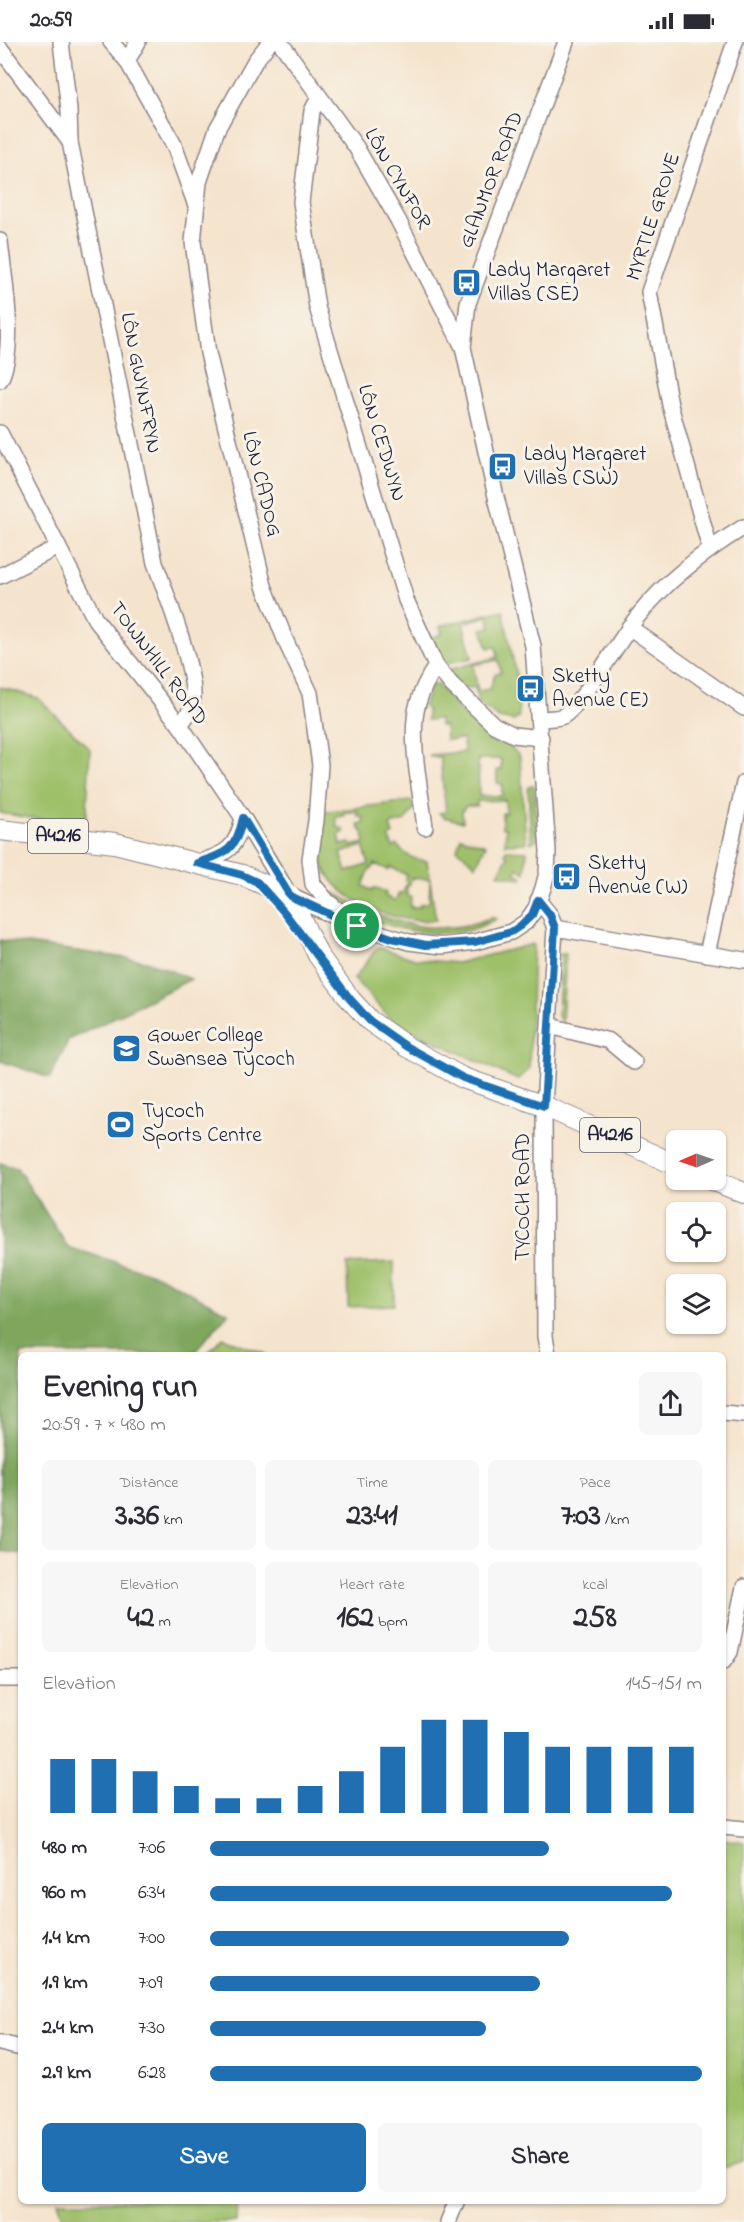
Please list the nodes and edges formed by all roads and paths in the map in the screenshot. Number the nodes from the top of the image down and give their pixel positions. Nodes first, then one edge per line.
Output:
1 (61, 42) edge
2 (111, 42) edge
3 (138, 42) edge
4 (270, 42) edge
5 (280, 42) edge
6 (566, 42) edge
7 (735, 42) edge
8 (0, 48) edge
9 (127, 61) junction
10 (319, 97) junction
11 (70, 142) junction
12 (196, 206) junction
13 (0, 241) edge
14 (463, 347) junction
15 (0, 380) edge
16 (0, 433) edge
17 (744, 527) edge
18 (58, 547) junction
19 (710, 549) junction
20 (0, 576) edge
21 (629, 627) junction
22 (436, 666) junction
23 (744, 708) edge
24 (540, 719) junction
25 (180, 725) junction
26 (541, 738) junction
27 (744, 783) edge
28 (243, 818) junction
29 (425, 827) dead end
30 (0, 830) edge
31 (197, 863) junction
32 (257, 882) junction
33 (290, 896) junction
34 (538, 900) junction
35 (357, 926) junction
36 (555, 928) junction
37 (707, 954) junction
38 (318, 955) junction
39 (744, 960) edge
40 (550, 1026) junction
41 (634, 1062) dead end
42 (544, 1106) junction
43 (666, 1160) edge
44 (726, 1186) edge
45 (744, 1193) edge
46 (548, 1352) edge
47 (726, 1413) edge
48 (744, 1416) edge
49 (744, 1587) edge
50 (726, 1658) edge
51 (0, 1678) edge
52 (18, 1679) edge
53 (726, 1827) edge
54 (744, 1829) edge
55 (0, 2043) edge
56 (18, 2047) edge
57 (455, 2204) edge
58 (448, 2222) edge

1 - 11 street, LÔN GWYNFRYN
2 - 9 street
3 - 9 street
4 - 12 street, LÔN CADOG
5 - 10 street, LÔN CYNFOR
6 - 14 street, GLANMOR ROAD
7 - 19 street, MYRTLE GROVE
8 - 11 street
9 - 12 street
10 - 14 street, LÔN CYNFOR
10 - 22 street, LÔN CEDWYN
11 - 25 street, LÔN GWYNFRYN
12 - 35 street, LÔN CADOG
13 - 15 street
14 - 24 street, GLANMOR ROAD
16 - 18 street, TOWNHILL ROAD
17 - 19 street
18 - 20 street
18 - 25 street, TOWNHILL ROAD
19 - 21 street
21 - 23 street
21 - 24 street
22 - 26 street, LÔN CEDWYN
22 - 29 street
24 - 26 street, GLANMOR ROAD
25 - 28 street, TOWNHILL ROAD
26 - 34 street, GLANMOR ROAD
27 - 37 street
28 - 31 street
28 - 33 street, TOWNHILL ROAD
30 - 31 main road, A4216
31 - 32 main road, A4216
32 - 33 main road, A4216
32 - 38 main road, A4216
33 - 35 street, GLANMOR ROAD
33 - 38 main road, A4216
34 - 35 street, GLANMOR ROAD
34 - 36 street
36 - 37 street
36 - 40 street, TYCOCH ROAD
37 - 39 street
38 - 42 main road, A4216
40 - 41 street
40 - 42 street, TYCOCH ROAD
42 - 43 main road, A4216
42 - 46 street, TYCOCH ROAD
44 - 45 main road
47 - 48 street
49 - 50 street
51 - 52 street
53 - 54 street
55 - 56 street
57 - 58 street

